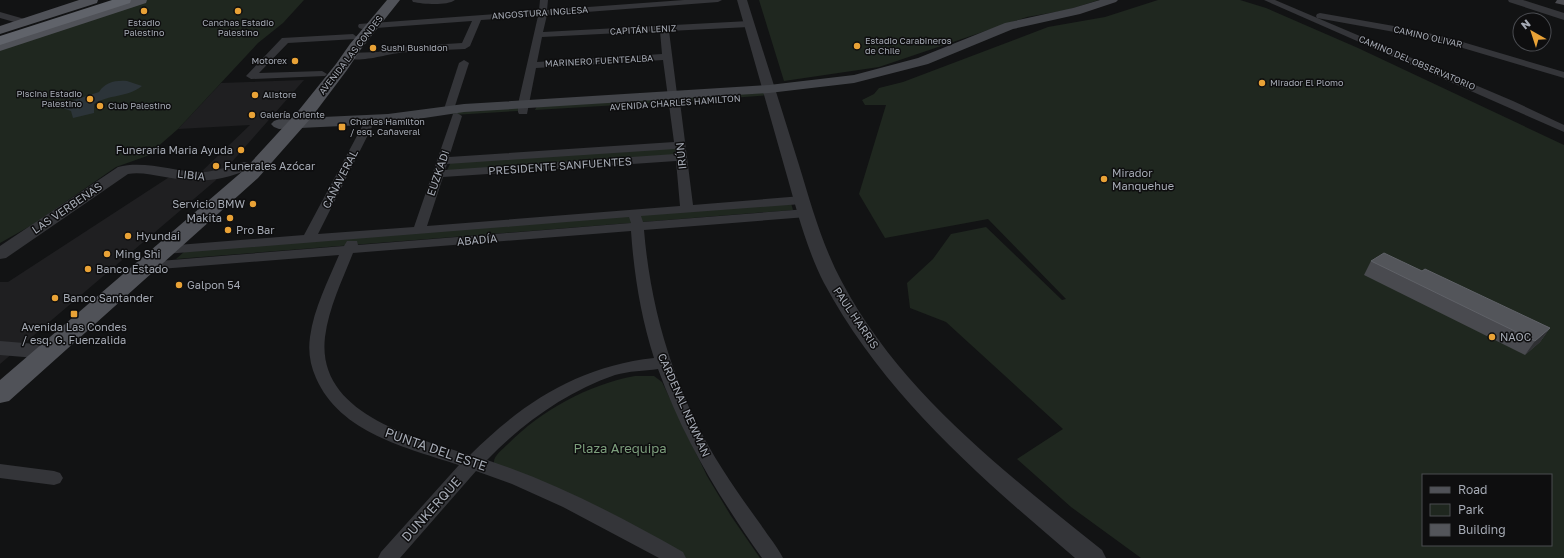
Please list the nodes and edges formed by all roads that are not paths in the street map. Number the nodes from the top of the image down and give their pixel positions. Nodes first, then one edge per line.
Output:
1 (92, 0) edge
2 (110, 0) edge
3 (125, 0) edge
4 (141, 0) edge
5 (383, 0) edge
6 (394, 0) edge
7 (416, 0) edge
8 (451, 0) edge
9 (544, 0) edge
10 (718, 0) edge
11 (742, 0) edge
12 (1112, 0) edge
13 (1268, 0) edge
14 (1513, 0) edge
15 (1290, 10) junction
16 (543, 13) junction
17 (0, 14) edge
18 (78, 15) junction
19 (478, 17) junction
20 (1564, 17) edge
21 (26, 22) junction
22 (749, 24) junction
23 (368, 25) junction
24 (664, 29) junction
25 (0, 30) edge
26 (0, 36) edge
27 (538, 36) junction
28 (353, 37) junction
29 (0, 41) edge
30 (0, 46) edge
31 (349, 56) junction
32 (668, 57) junction
33 (464, 63) dead end
34 (531, 65) junction
35 (322, 74) junction
36 (1564, 75) edge
37 (770, 93) junction
38 (674, 98) junction
39 (523, 108) junction
40 (452, 114) junction
41 (371, 119) junction
42 (297, 123) junction
43 (279, 124) junction
44 (1564, 129) edge
45 (681, 151) junction
46 (442, 162) junction
47 (244, 166) junction
48 (136, 168) joint
49 (438, 174) junction
50 (804, 207) junction
51 (687, 209) junction
52 (206, 213) junction
53 (634, 220) junction
54 (419, 230) junction
55 (309, 239) junction
56 (350, 243) junction
57 (165, 250) junction
58 (0, 254) edge
59 (147, 266) junction
60 (0, 348) edge
61 (48, 352) junction
62 (663, 363) junction
63 (0, 394) edge
64 (474, 462) junction
65 (0, 471) edge
66 (54, 478) dead end
67 (388, 558) edge
68 (676, 558) edge
69 (773, 558) edge
70 (1093, 558) edge

1 - 21 main road
2 - 26 highway
3 - 18 highway
4 - 30 main road
5 - 23 main road, AVENIDA LAS CONDES
6 - 23 main road, AVENIDA LAS CONDES
7 - 8 street
9 - 16 street
10 - 16 street, ANGOSTURA INGLESA
11 - 22 street, PAUL HARRIS
12 - 37 main road, AVENIDA CHARLES HAMILTON
13 - 15 street, CAMINO DEL OBSERVATORIO
14 - 20 street
15 - 36 street, CAMINO OLIVAR
15 - 44 street, CAMINO DEL OBSERVATORIO
16 - 19 street, ANGOSTURA INGLESA
16 - 27 street
17 - 21 street
18 - 29 highway
18 - 30 highway
19 - 23 street, ANGOSTURA INGLESA
19 - 31 street
21 - 25 main road
22 - 24 street, CAPITÁN LENIZ
22 - 37 street, PAUL HARRIS
23 - 28 main road, AVENIDA LAS CONDES
23 - 31 main road, AVENIDA LAS CONDES
24 - 27 street, CAPITÁN LENIZ
24 - 32 street, IRÚN
27 - 34 street
28 - 35 main road, AVENIDA LAS CONDES
28 - 35 street
31 - 42 main road, AVENIDA LAS CONDES
32 - 34 street, MARINERO FUENTEALBA
32 - 38 street, IRÚN
33 - 40 street, EUZKADI
34 - 39 street
35 - 43 main road, AVENIDA LAS CONDES
37 - 38 main road, AVENIDA CHARLES HAMILTON
37 - 50 street, PAUL HARRIS
38 - 39 main road, AVENIDA CHARLES HAMILTON
38 - 45 street, IRÚN
39 - 40 main road, AVENIDA CHARLES HAMILTON
40 - 41 main road, AVENIDA CHARLES HAMILTON
40 - 46 street, EUZKADI
41 - 42 main road, AVENIDA CHARLES HAMILTON
41 - 55 street, CAÑAVERAL
42 - 43 main road, AVENIDA CHARLES HAMILTON
42 - 52 main road, AVENIDA LAS CONDES
43 - 47 main road, AVENIDA LAS CONDES
45 - 46 street, PRESIDENTE SANFUENTES
45 - 49 street, PRESIDENTE SANFUENTES
45 - 51 street, IRÚN
46 - 49 street, EUZKADI
47 - 48 street, LIBIA
47 - 52 main road, AVENIDA LAS CONDES
48 - 58 street, LAS VERBENAS
49 - 54 street, EUZKADI
50 - 51 street, ABADÍA
50 - 53 street, ABADÍA
50 - 70 street, PAUL HARRIS
51 - 53 street, ABADÍA
52 - 57 main road, AVENIDA LAS CONDES
53 - 54 street, ABADÍA
53 - 56 street, ABADÍA
53 - 62 street, CARDENAL NEWMAN
54 - 56 street, ABADÍA
55 - 56 street, ABADÍA
55 - 57 street, ABADÍA
56 - 59 street, ABADÍA
56 - 64 street, PUNTA DEL ESTE
57 - 59 main road, AVENIDA LAS CONDES
59 - 61 main road, AVENIDA LAS CONDES
60 - 61 street
61 - 63 main road, AVENIDA LAS CONDES
62 - 64 street, DUNKERQUE
62 - 69 street, CARDENAL NEWMAN
64 - 67 street, DUNKERQUE
64 - 68 street, PUNTA DEL ESTE
65 - 66 street

